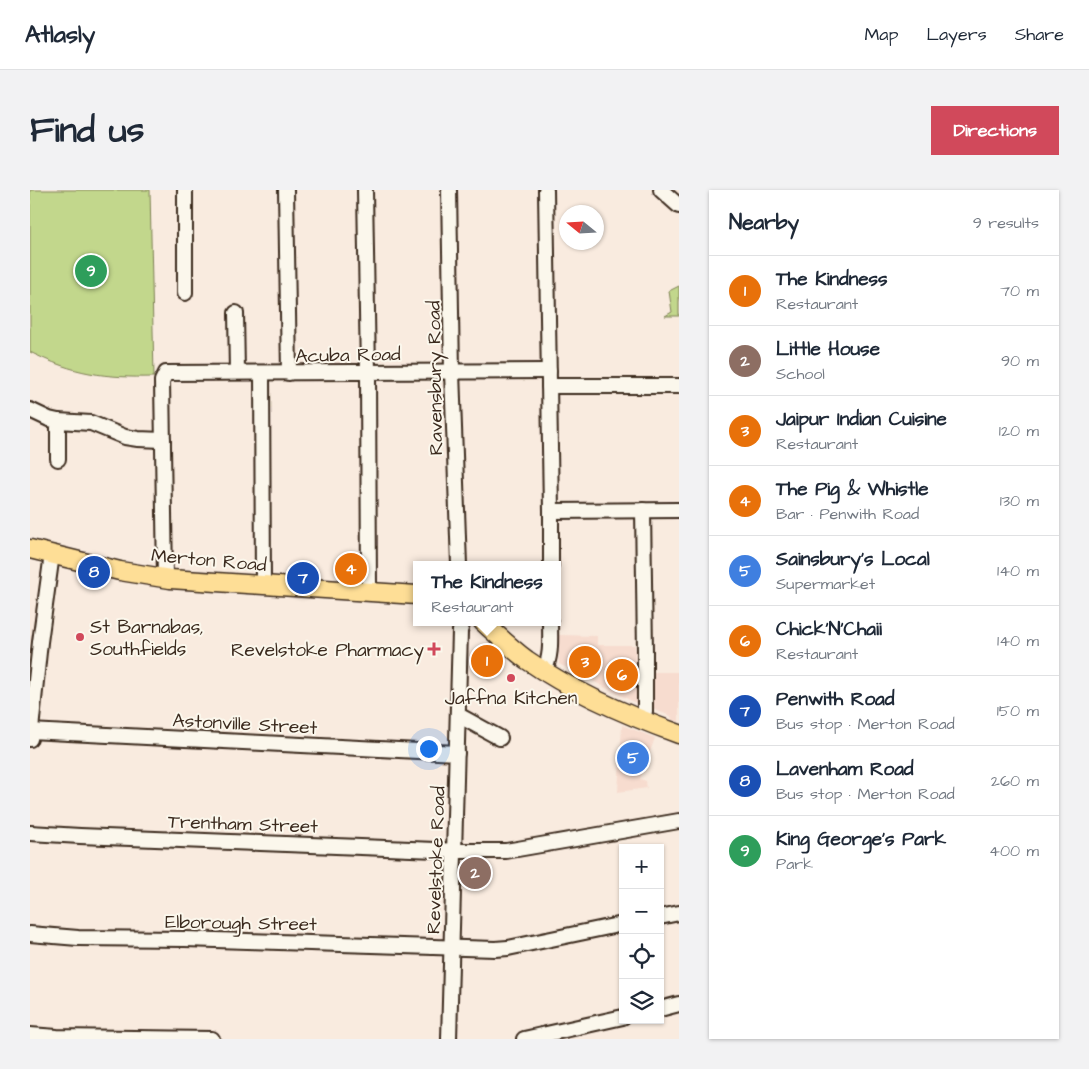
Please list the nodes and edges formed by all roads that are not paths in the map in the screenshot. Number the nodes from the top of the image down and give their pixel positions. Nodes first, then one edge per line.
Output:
1 (185, 190) edge
2 (286, 190) edge
3 (365, 190) edge
4 (449, 190) edge
5 (546, 190) edge
6 (660, 190) edge
7 (679, 206) edge
8 (185, 293) dead end
9 (236, 313) dead end
10 (549, 371) junction
11 (237, 372) junction
12 (368, 372) junction
13 (452, 372) junction
14 (262, 373) junction
15 (289, 373) junction
16 (549, 386) junction
17 (679, 386) edge
18 (30, 410) edge
19 (58, 421) junction
20 (163, 440) junction
21 (58, 459) dead end
22 (643, 510) junction
23 (679, 510) edge
24 (551, 511) junction
25 (30, 549) edge
26 (52, 554) junction
27 (459, 561) edge
28 (551, 561) edge
29 (166, 579) junction
30 (263, 585) junction
31 (369, 591) junction
32 (413, 594) edge
33 (462, 626) edge
34 (488, 626) edge
35 (550, 626) edge
36 (544, 671) junction
37 (458, 715) junction
38 (643, 721) junction
39 (30, 734) edge
40 (679, 734) edge
41 (500, 738) dead end
42 (457, 754) junction
43 (679, 821) edge
44 (30, 833) edge
45 (454, 851) junction
46 (679, 913) edge
47 (664, 915) edge
48 (619, 925) edge
49 (30, 934) edge
50 (452, 948) junction
51 (679, 1004) edge
52 (664, 1007) edge
53 (619, 1018) edge
54 (30, 1035) edge
55 (212, 1039) edge
56 (449, 1039) edge
57 (524, 1039) edge

1 - 8 street
2 - 15 street
3 - 12 street
4 - 13 street, Ravensbury Road
5 - 10 street
6 - 7 street
9 - 11 street
10 - 13 street, Acuba Road
10 - 16 street
11 - 14 street, Acuba Road
11 - 20 street, Acuba Road
12 - 13 street, Acuba Road
12 - 15 street, Acuba Road
12 - 31 street
13 - 27 street, Ravensbury Road
14 - 15 street, Acuba Road
14 - 30 street
16 - 17 street
16 - 24 street
18 - 19 street
19 - 20 street
19 - 21 street
20 - 29 street
22 - 23 street
22 - 24 street
22 - 38 street
24 - 28 street
25 - 26 main road, Merton Road
26 - 29 main road, Merton Road
26 - 39 street
29 - 30 main road, Merton Road
30 - 31 main road, Merton Road
31 - 32 main road, Merton Road
33 - 37 street, Revelstoke Road
34 - 36 main road
35 - 36 street
36 - 38 main road
37 - 41 street
37 - 42 street, Revelstoke Road
38 - 40 main road
39 - 42 street, Astonville Street
42 - 45 street, Revelstoke Road
43 - 45 street, Trentham Street
44 - 45 street, Trentham Street
45 - 50 street, Revelstoke Road
46 - 47 street
48 - 50 street, Elborough Street
49 - 50 street, Elborough Street
50 - 56 street, Revelstoke Road
51 - 52 street
53 - 57 street
54 - 55 street

